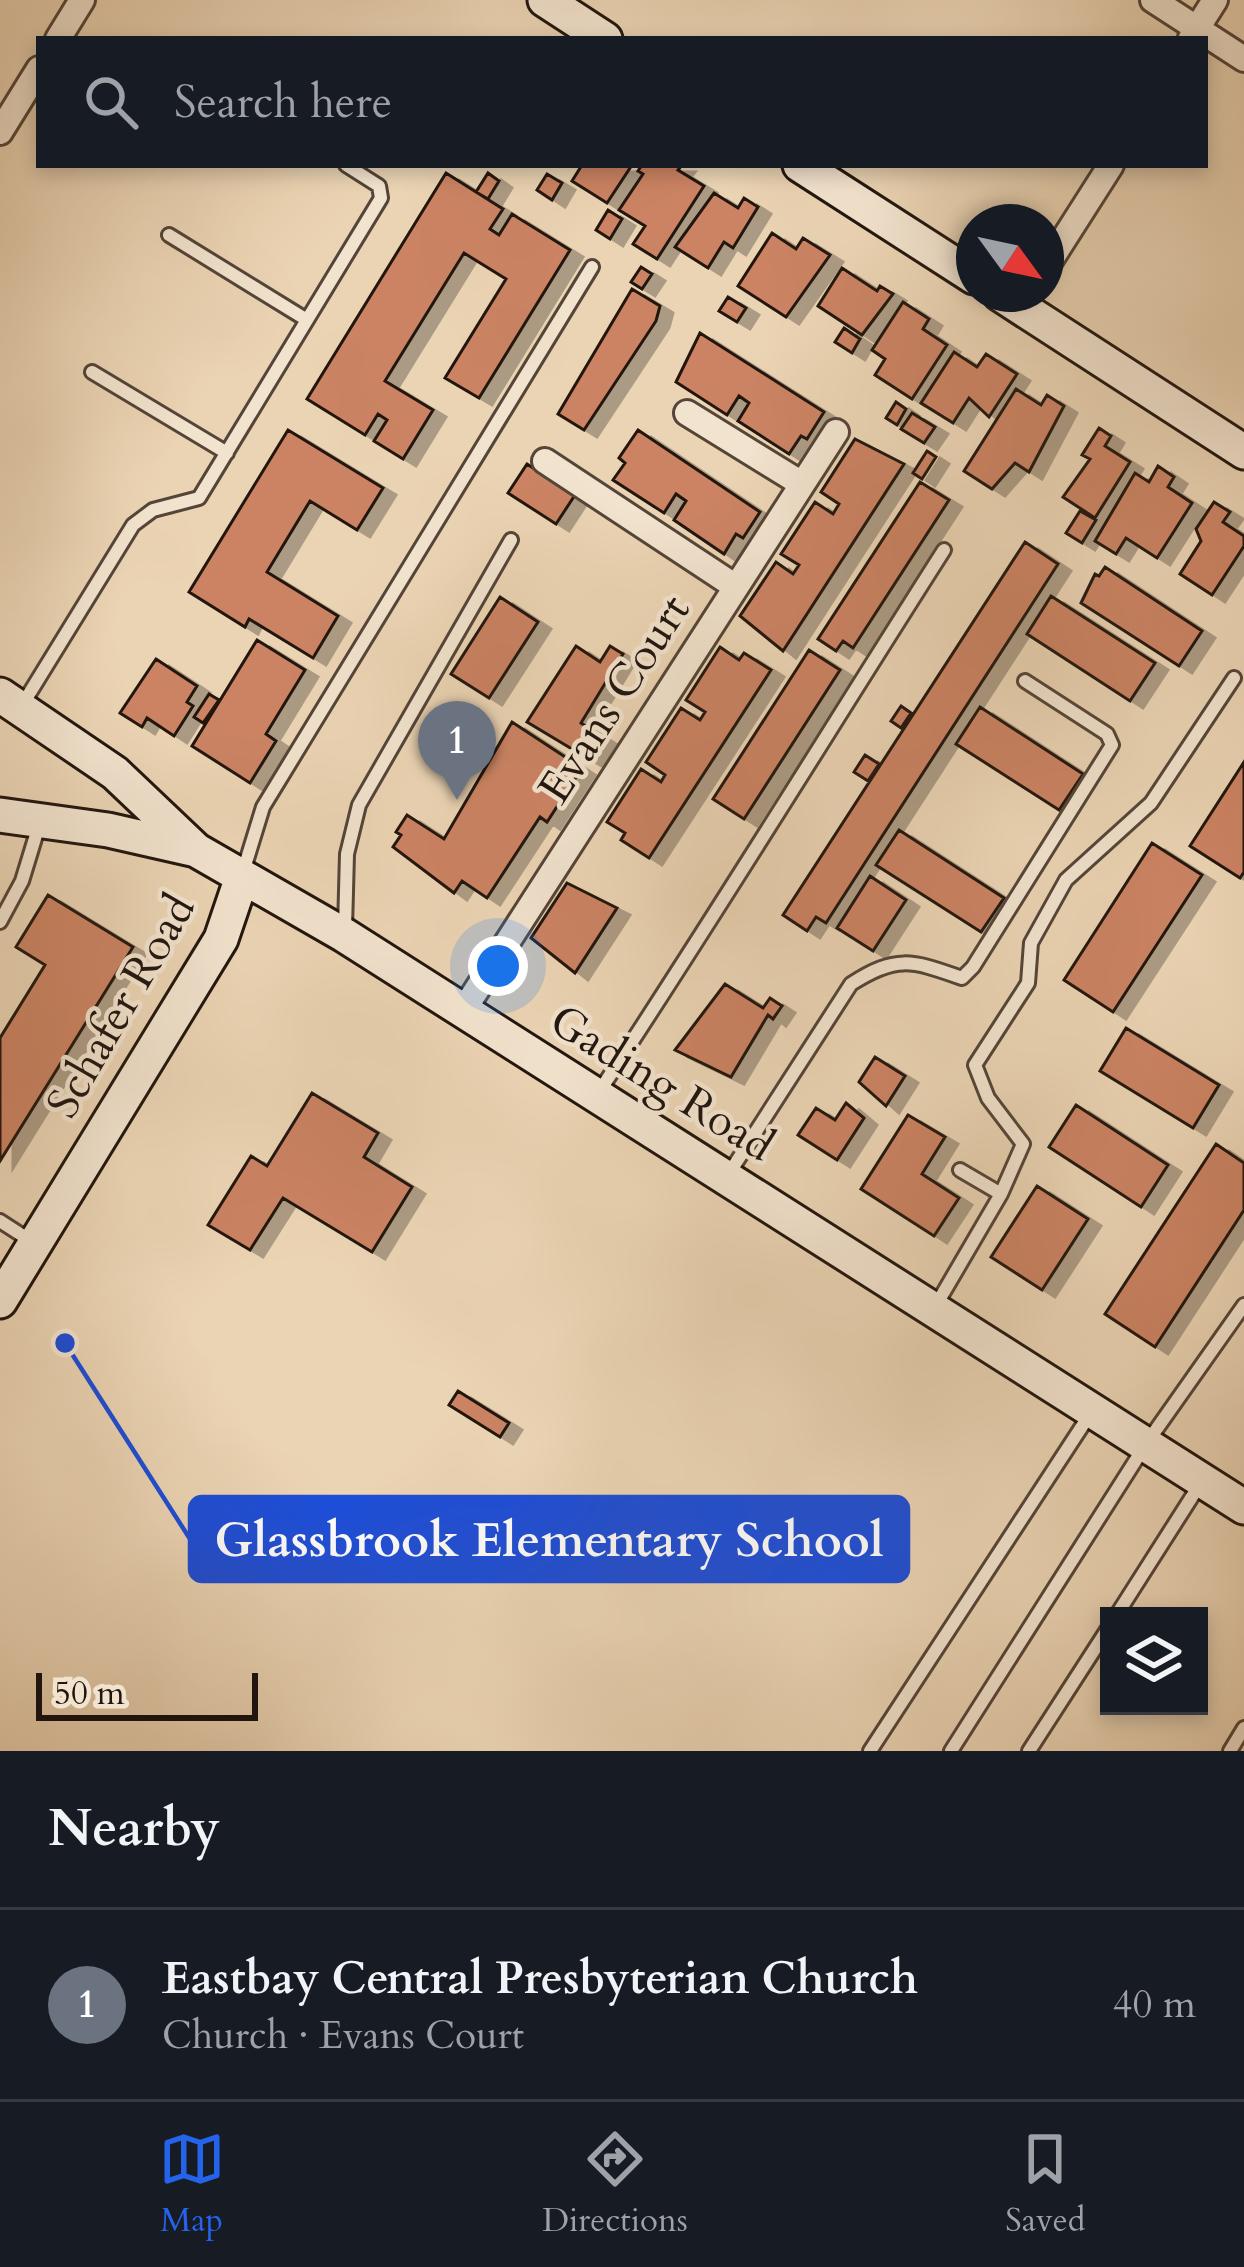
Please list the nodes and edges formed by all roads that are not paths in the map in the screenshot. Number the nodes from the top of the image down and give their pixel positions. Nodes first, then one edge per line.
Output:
1 (82, 0) edge
2 (545, 0) edge
3 (1153, 0) edge
4 (1215, 0) edge
5 (1194, 34) edge
6 (60, 36) edge
7 (600, 36) edge
8 (1208, 41) edge
9 (1244, 59) edge
10 (36, 74) edge
11 (0, 131) edge
12 (351, 168) edge
13 (805, 168) edge
14 (1109, 168) edge
15 (170, 236) dead end
16 (1064, 239) edge
17 (956, 266) edge
18 (592, 267) dead end
19 (1037, 312) edge
20 (307, 320) junction
21 (92, 372) dead end
22 (687, 413) dead end
23 (836, 432) dead end
24 (1244, 452) edge
25 (226, 453) junction
26 (545, 461) dead end
27 (802, 484) junction
28 (511, 540) dead end
29 (944, 550) dead end
30 (736, 587) junction
31 (1234, 678) dead end
32 (1024, 681) dead end
33 (10, 701) edge
34 (0, 815) edge
35 (40, 820) junction
36 (196, 850) junction
37 (242, 878) junction
38 (0, 922) edge
39 (344, 935) junction
40 (463, 1010) junction
41 (597, 1096) junction
42 (960, 1170) dead end
43 (728, 1176) junction
44 (1001, 1194) junction
45 (0, 1221) edge
46 (35, 1243) junction
47 (0, 1301) edge
48 (1244, 1306) edge
49 (934, 1309) junction
50 (1093, 1411) junction
51 (1146, 1444) junction
52 (1203, 1480) junction
53 (1244, 1507) edge
54 (1122, 1607) edge
55 (1100, 1641) edge
56 (1244, 1728) edge
57 (870, 1751) edge
58 (951, 1751) edge
59 (1029, 1751) edge
60 (1230, 1751) edge

1 - 6 street
2 - 7 main road
3 - 5 street
4 - 5 street
8 - 9 street
10 - 11 street
12 - 20 lane
13 - 17 main road
14 - 16 street
15 - 20 lane
18 - 37 lane
19 - 24 main road
20 - 25 lane
21 - 25 lane
22 - 27 street
23 - 27 street, Evans Court
25 - 33 lane
26 - 30 street
27 - 30 street, Evans Court
28 - 39 lane
29 - 41 lane
30 - 40 street, Evans Court
31 - 44 lane
32 - 43 lane
33 - 36 main road
34 - 35 main road, Gading Road
35 - 36 main road, Gading Road
35 - 38 lane
36 - 37 main road, Gading Road
37 - 39 main road, Gading Road
37 - 46 main road, Schafer Road
39 - 40 main road, Gading Road
40 - 41 main road, Gading Road
41 - 43 main road, Gading Road
42 - 44 lane
43 - 49 main road, Gading Road
44 - 49 lane
45 - 46 lane
46 - 47 main road, Schafer Road
48 - 51 lane
49 - 50 main road, Gading Road
50 - 51 main road, Gading Road
50 - 57 lane
51 - 52 main road, Gading Road
51 - 58 lane
52 - 53 main road, Gading Road
52 - 54 lane
55 - 59 lane
56 - 60 lane

